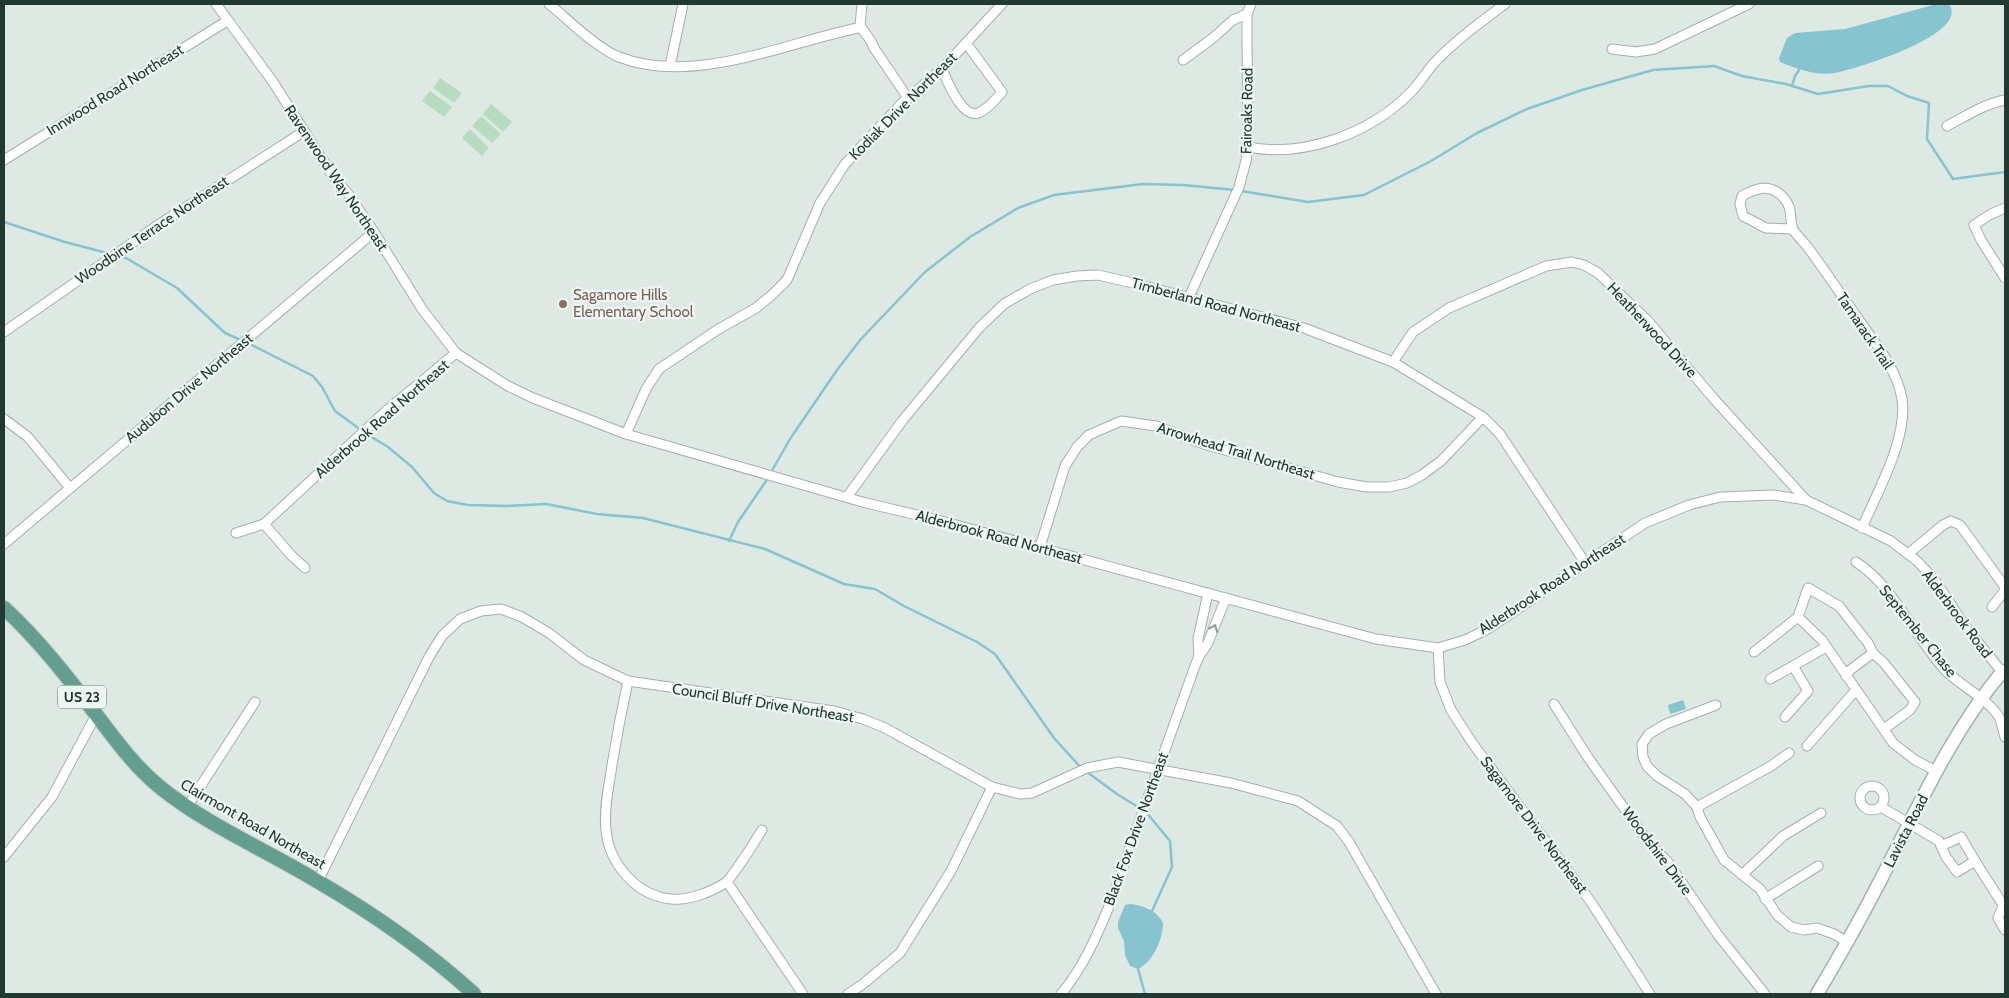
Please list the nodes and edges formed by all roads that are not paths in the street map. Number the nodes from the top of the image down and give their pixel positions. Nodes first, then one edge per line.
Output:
1 (216, 4) edge
2 (549, 4) edge
3 (683, 4) edge
4 (862, 4) edge
5 (1002, 4) edge
6 (1251, 4) edge
7 (1505, 4) edge
8 (1749, 4) edge
9 (1248, 14) junction
10 (227, 20) junction
11 (860, 26) junction
12 (966, 43) junction
13 (1612, 49) dead end
14 (1183, 60) dead end
15 (670, 66) junction
16 (942, 69) junction
17 (908, 98) junction
18 (2005, 100) edge
19 (1948, 126) dead end
20 (303, 132) junction
21 (1248, 147) junction
22 (4, 160) edge
23 (2005, 208) edge
24 (1793, 230) junction
25 (374, 232) junction
26 (2005, 278) edge
27 (1189, 297) junction
28 (4, 332) edge
29 (456, 353) junction
30 (1393, 362) junction
31 (1483, 417) junction
32 (4, 419) edge
33 (626, 434) junction
34 (70, 488) junction
35 (847, 497) junction
36 (1806, 500) junction
37 (264, 524) junction
38 (1862, 528) junction
39 (236, 533) dead end
40 (4, 544) edge
41 (1040, 547) junction
42 (1908, 554) junction
43 (1856, 562) dead end
44 (1586, 564) junction
45 (305, 568) dead end
46 (2005, 588) edge
47 (1208, 593) junction
48 (1226, 598) junction
49 (1992, 607) dead end
50 (4, 608) edge
51 (1798, 617) junction
52 (1826, 647) junction
53 (1438, 648) junction
54 (1754, 652) dead end
55 (1872, 653) junction
56 (1199, 656) junction
57 (1793, 666) junction
58 (2004, 669) edge
59 (1846, 676) junction
60 (1770, 679) dead end
61 (628, 681) junction
62 (1856, 690) junction
63 (1981, 700) junction
64 (255, 702) dead end
65 (1554, 704) dead end
66 (1716, 705) dead end
67 (96, 715) junction
68 (1785, 717) dead end
69 (1884, 729) junction
70 (2005, 737) edge
71 (1807, 746) dead end
72 (1788, 753) dead end
73 (1158, 769) junction
74 (1936, 771) junction
75 (992, 787) junction
76 (187, 807) junction
77 (1697, 807) junction
78 (1881, 807) junction
79 (1821, 814) dead end
80 (1910, 823) junction
81 (762, 830) dead end
82 (1941, 846) junction
83 (4, 857) edge
84 (1975, 861) junction
85 (1818, 866) dead end
86 (1742, 875) junction
87 (318, 881) junction
88 (727, 882) junction
89 (1765, 899) junction
90 (2004, 907) edge
91 (2005, 930) edge
92 (1847, 942) junction
93 (474, 994) edge
94 (803, 994) edge
95 (848, 994) edge
96 (1061, 994) edge
97 (1436, 994) edge
98 (1650, 994) edge
99 (1765, 994) edge
100 (1817, 994) edge

1 - 10 street, Ravenwood Way Northeast
2 - 15 street
3 - 15 street
4 - 11 street
5 - 12 street, Kodiak Drive Northeast
6 - 9 street, Fairoaks Road
7 - 21 street
8 - 13 street
9 - 14 street
9 - 21 street, Fairoaks Road
10 - 20 street, Ravenwood Way Northeast
10 - 22 street, Innwood Road Northeast
11 - 15 street
11 - 17 street
12 - 16 street, Kodiak Drive Northeast
12 - 16 street
16 - 17 street, Kodiak Drive Northeast
17 - 33 street, Kodiak Drive Northeast
18 - 19 street
20 - 25 street, Ravenwood Way Northeast
20 - 28 street, Woodbine Terrace Northeast
21 - 27 street, Fairoaks Road
23 - 26 street
24 - 24 street
24 - 38 street, Tamarack Trail
25 - 29 street, Ravenwood Way Northeast
25 - 34 street, Audubon Drive Northeast
27 - 30 street, Timberland Road Northeast
27 - 35 street, Timberland Road Northeast
29 - 33 street, Alderbrook Road Northeast
29 - 37 street, Alderbrook Road Northeast
30 - 31 street, Timberland Road Northeast
30 - 36 street, Heatherwood Drive
31 - 41 street, Arrowhead Trail Northeast
31 - 44 street, Timberland Road Northeast
32 - 34 street
33 - 35 street, Alderbrook Road Northeast
34 - 40 street, Audubon Drive Northeast
35 - 41 street, Alderbrook Road Northeast
36 - 38 street, Alderbrook Road
36 - 44 street, Alderbrook Road Northeast
37 - 39 street, Alderbrook Road Northeast
37 - 45 street
38 - 42 street, Alderbrook Road
41 - 47 street, Alderbrook Road Northeast
42 - 46 street
42 - 58 street, Alderbrook Road
43 - 63 street, September Chase
44 - 53 street, Alderbrook Road Northeast
46 - 49 street
47 - 48 street, Alderbrook Road Northeast
47 - 56 street, Black Fox Drive Northeast
48 - 53 street, Alderbrook Road Northeast
56 -> 48 street, Black Fox Drive Northeast
50 - 67 main road, Clairmont Road Northeast / US 23
51 - 52 street
51 - 54 street
51 - 55 street
52 - 57 street
52 - 59 street
53 - 98 street, Sagamore Drive Northeast
55 - 59 street
55 - 69 street
56 - 73 street, Black Fox Drive Northeast
57 - 60 street
57 - 68 street
58 - 63 main road, Lavista Road
59 - 62 street
61 - 75 street, Council Bluff Drive Northeast
61 - 87 street, Council Bluff Drive Northeast
61 - 88 street
62 - 69 street
62 - 71 street
63 - 70 street, September Chase
63 - 74 main road, Lavista Road
64 - 76 street
65 - 99 street, Woodshire Drive
66 - 77 street
67 - 76 main road, Clairmont Road Northeast / US 23
67 - 83 street
69 - 74 street
72 - 77 street
73 - 75 street, Council Bluff Drive Northeast
73 - 96 street, Black Fox Drive Northeast
73 - 97 street, Council Bluff Drive Northeast
74 - 80 main road, Lavista Road
75 - 95 street
76 - 87 main road, Clairmont Road Northeast / US 23
77 - 86 street
78 - 78 street
78 - 80 street
79 - 86 street
80 - 82 street
80 - 92 main road, Lavista Road
81 - 88 street
82 - 84 street
82 - 84 street
84 - 90 street
85 - 89 street
86 - 89 street
87 - 93 main road, Clairmont Road Northeast / US 23
88 - 94 street
89 - 92 street
90 - 91 street
92 - 100 main road, Lavista Road

